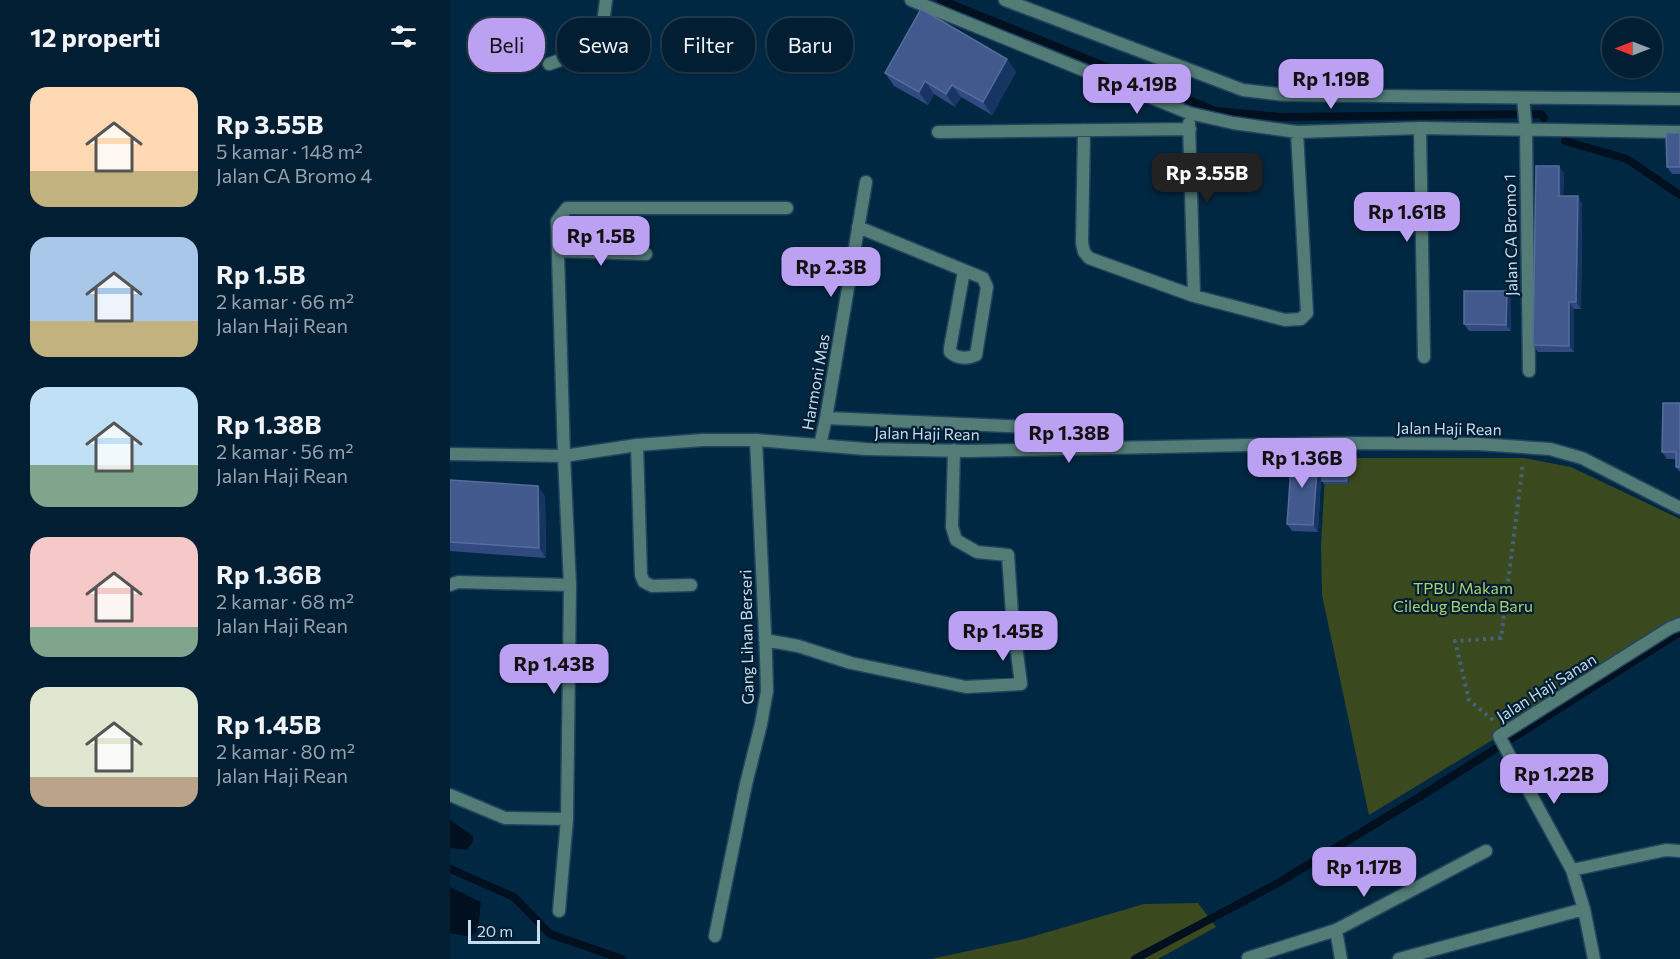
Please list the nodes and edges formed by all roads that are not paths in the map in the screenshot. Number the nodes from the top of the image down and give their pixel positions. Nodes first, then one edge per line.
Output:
1 (606, 0) edge
2 (911, 0) edge
3 (1005, 0) edge
4 (549, 64) dead end
5 (1183, 68) junction
6 (1680, 99) edge
7 (1172, 106) junction
8 (1189, 112) junction
9 (1524, 113) junction
10 (1420, 128) junction
11 (1190, 129) junction
12 (1084, 130) junction
13 (938, 132) dead end
14 (1297, 132) junction
15 (1680, 132) edge
16 (866, 182) dead end
17 (786, 208) dead end
18 (858, 227) junction
19 (558, 250) junction
20 (646, 254) dead end
21 (964, 271) junction
22 (1194, 296) junction
23 (1424, 357) dead end
24 (1529, 371) dead end
25 (826, 418) junction
26 (1053, 428) dead end
27 (756, 440) junction
28 (637, 445) junction
29 (819, 446) junction
30 (954, 450) junction
31 (450, 454) edge
32 (564, 456) junction
33 (1680, 508) edge
34 (450, 585) edge
35 (570, 585) junction
36 (692, 585) dead end
37 (1680, 624) edge
38 (765, 640) junction
39 (450, 795) edge
40 (567, 819) junction
41 (1486, 851) dead end
42 (1680, 851) edge
43 (1572, 870) junction
44 (1584, 909) junction
45 (559, 911) dead end
46 (1336, 930) junction
47 (715, 936) dead end
48 (1248, 958) edge
49 (1341, 959) edge
50 (1399, 959) edge
51 (1594, 959) edge

1 - 4 street
2 - 7 street
3 - 5 street
5 - 7 street
5 - 9 street
6 - 9 street
7 - 8 street
8 - 11 street
8 - 14 street
9 - 10 street
9 - 15 street
9 - 24 street, Jalan CA Bromo 1
10 - 14 street
10 - 23 street
11 - 12 street
11 - 22 street
12 - 13 street
12 - 22 street
14 - 22 street
16 - 18 street, Harmoni Mas
17 - 19 street
18 - 21 street
18 - 25 street, Harmoni Mas
19 - 20 street
19 - 32 street
21 - 21 street
25 - 26 street
25 - 29 street, Harmoni Mas
27 - 28 street, Jalan Haji Rean
27 - 29 street, Jalan Haji Rean
27 - 38 street, Gang Lihan Berseri
28 - 32 street, Jalan Haji Rean
28 - 36 street
29 - 30 street, Jalan Haji Rean
30 - 33 street, Jalan Haji Rean
30 - 38 street
31 - 32 street, Jalan Haji Rean
32 - 35 street
34 - 35 street
35 - 40 street
37 - 43 street, Jalan Haji Sanan
38 - 47 street, Gang Lihan Berseri
39 - 40 street
40 - 45 street
41 - 46 street
42 - 43 street
43 - 44 street, Jalan Haji Sanan
44 - 50 street
44 - 51 street, Jalan Haji Sanan
46 - 48 street
46 - 49 street

